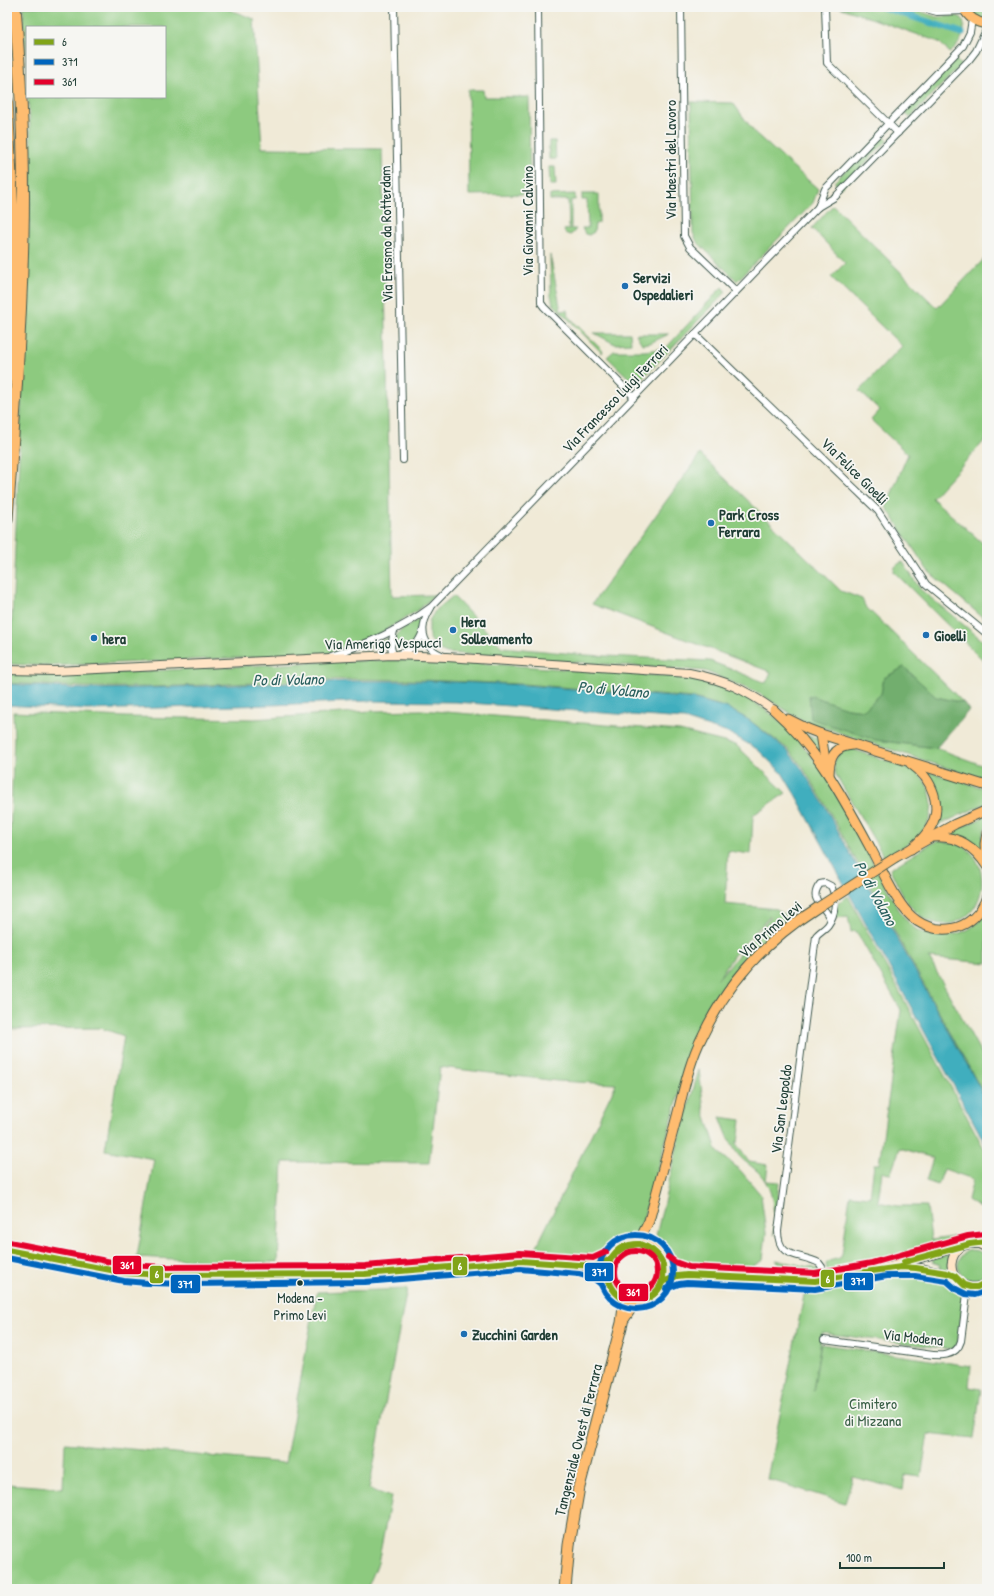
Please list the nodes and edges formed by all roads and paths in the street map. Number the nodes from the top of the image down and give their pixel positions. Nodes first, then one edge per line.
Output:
1 (15, 7) edge
2 (394, 7) edge
3 (538, 7) edge
4 (680, 7) edge
5 (825, 7) edge
6 (919, 7) edge
7 (964, 9) edge
8 (972, 19) junction
9 (987, 24) edge
10 (987, 28) edge
11 (959, 51) junction
12 (969, 60) junction
13 (7, 101) edge
14 (888, 124) junction
15 (898, 133) junction
16 (818, 206) junction
17 (736, 291) junction
18 (695, 334) junction
19 (7, 378) edge
20 (634, 397) junction
21 (403, 460) dead end
22 (7, 519) edge
23 (431, 607) junction
24 (394, 630) junction
25 (423, 630) junction
26 (987, 634) edge
27 (393, 655) junction
28 (446, 656) junction
29 (324, 658) junction
30 (7, 670) edge
31 (774, 710) junction
32 (821, 734) junction
33 (856, 744) junction
34 (895, 756) junction
35 (829, 775) junction
36 (987, 786) edge
37 (987, 810) edge
38 (987, 833) edge
39 (932, 837) junction
40 (911, 849) junction
41 (987, 866) edge
42 (987, 896) edge
43 (830, 920) junction
44 (649, 1221) junction
45 (983, 1243) edge
46 (628, 1244) junction
47 (961, 1247) junction
48 (987, 1248) edge
49 (652, 1249) junction
50 (7, 1250) edge
51 (610, 1259) junction
52 (663, 1263) junction
53 (580, 1266) junction
54 (889, 1267) junction
55 (687, 1275) junction
56 (955, 1276) junction
57 (608, 1280) junction
58 (824, 1280) junction
59 (663, 1282) junction
60 (985, 1285) edge
61 (968, 1286) junction
62 (619, 1296) junction
63 (640, 1301) junction
64 (622, 1322) junction
65 (824, 1340) dead end
66 (564, 1589) edge

1 - 22 highway
2 - 21 street, Via Erasmo da Rotterdam
3 - 20 street, Via Giovanni Calvino
4 - 17 street, Via Maestri del Lavoro
5 - 14 street
6 - 7 street
7 - 8 main road
8 - 9 main road
8 - 11 street, Via Francesco Luigi Ferrari
10 - 12 street, Via Francesco Luigi Ferrari
11 - 12 street
11 - 14 street, Via Francesco Luigi Ferrari
12 - 15 street, Via Francesco Luigi Ferrari
13 - 19 highway
14 - 15 street
14 - 16 street, Via Francesco Luigi Ferrari
15 - 16 street, Via Francesco Luigi Ferrari
16 - 17 street, Via Francesco Luigi Ferrari
17 - 18 street, Via Francesco Luigi Ferrari
18 - 20 street, Via Francesco Luigi Ferrari
18 - 26 street, Via Felice Gioelli
20 - 23 street, Via Francesco Luigi Ferrari
23 - 24 street, Via Francesco Luigi Ferrari
23 - 25 street, Via Francesco Luigi Ferrari
24 - 27 street
24 - 29 street, Via Francesco Luigi Ferrari
25 - 27 street, Via Francesco Luigi Ferrari
25 - 28 street
27 - 28 main road, Via Amerigo Vespucci
27 - 29 main road, Via Amerigo Vespucci
28 - 31 main road, Via Amerigo Vespucci
29 - 30 main road, Via Amerigo Vespucci
31 - 32 main road
31 - 35 main road
32 - 33 main road
32 - 35 main road
33 - 34 main road
33 - 35 main road
34 - 36 main road
34 - 40 main road
35 - 42 main road
37 - 39 main road, Via Primo Levi
38 - 41 main road
39 - 40 main road, Via Primo Levi
39 - 41 main road
40 - 44 main road, Via Primo Levi, bridge
43 - 43 street, Via San Leopoldo
43 - 58 street, Via San Leopoldo
44 - 46 main road
44 - 49 main road
45 - 47 main road
45 - 48 main road
46 - 49 main road
46 - 51 main road
47 - 54 main road
47 - 56 main road
49 - 52 main road
50 - 53 main road
51 - 53 main road
51 - 57 main road
52 - 55 main road
52 - 59 main road
53 - 57 main road
54 - 56 main road
54 - 58 main road
55 - 58 main road
55 - 59 main road
56 - 61 main road
57 - 62 main road
59 - 63 main road
60 - 61 main road
61 - 65 street, Via Modena
62 - 63 main road
62 - 64 highway
63 - 64 highway
64 - 66 highway, Tangenziale Ovest di Ferrara

